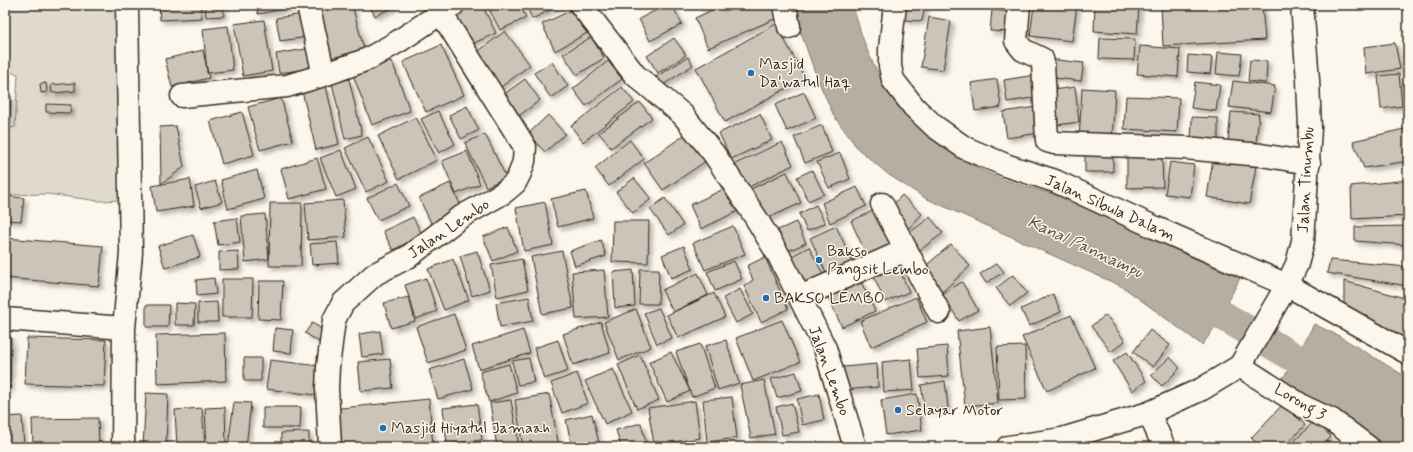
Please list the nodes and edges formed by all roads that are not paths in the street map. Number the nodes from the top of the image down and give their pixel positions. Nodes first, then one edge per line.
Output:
1 (127, 5) edge
2 (308, 5) edge
3 (581, 5) edge
4 (785, 5) edge
5 (895, 5) edge
6 (1019, 5) edge
7 (1302, 5) edge
8 (447, 9) edge
9 (789, 27) dead end
10 (324, 75) junction
11 (182, 96) dead end
12 (1309, 163) junction
13 (882, 204) dead end
14 (906, 250) junction
15 (1287, 285) junction
16 (800, 297) junction
17 (939, 312) dead end
18 (5, 319) edge
19 (124, 328) junction
20 (1408, 353) edge
21 (1240, 366) junction
22 (1149, 414) junction
23 (1364, 443) edge
24 (123, 447) edge
25 (330, 447) edge
26 (855, 447) edge
27 (1008, 447) edge
28 (1164, 447) edge

1 - 19 street
2 - 10 street
3 - 16 street, Jalan Lembo
4 - 9 street
5 - 15 street, Jalan Sibula Dalam
6 - 12 street
7 - 12 street, Jalan Tinumbu
8 - 10 street, Jalan Lembo
8 - 25 street, Jalan Lembo
10 - 11 street, Jalan Lembo
12 - 15 street, Jalan Tinumbu
13 - 14 street
14 - 16 street
14 - 17 street
15 - 20 street, Jalan Sibula Dalam
15 - 21 street, Jalan Tinumbu
16 - 26 street, Jalan Lembo
18 - 19 street
19 - 24 street
21 - 22 street
21 - 23 street, Lorong 3
22 - 27 street
22 - 28 street

